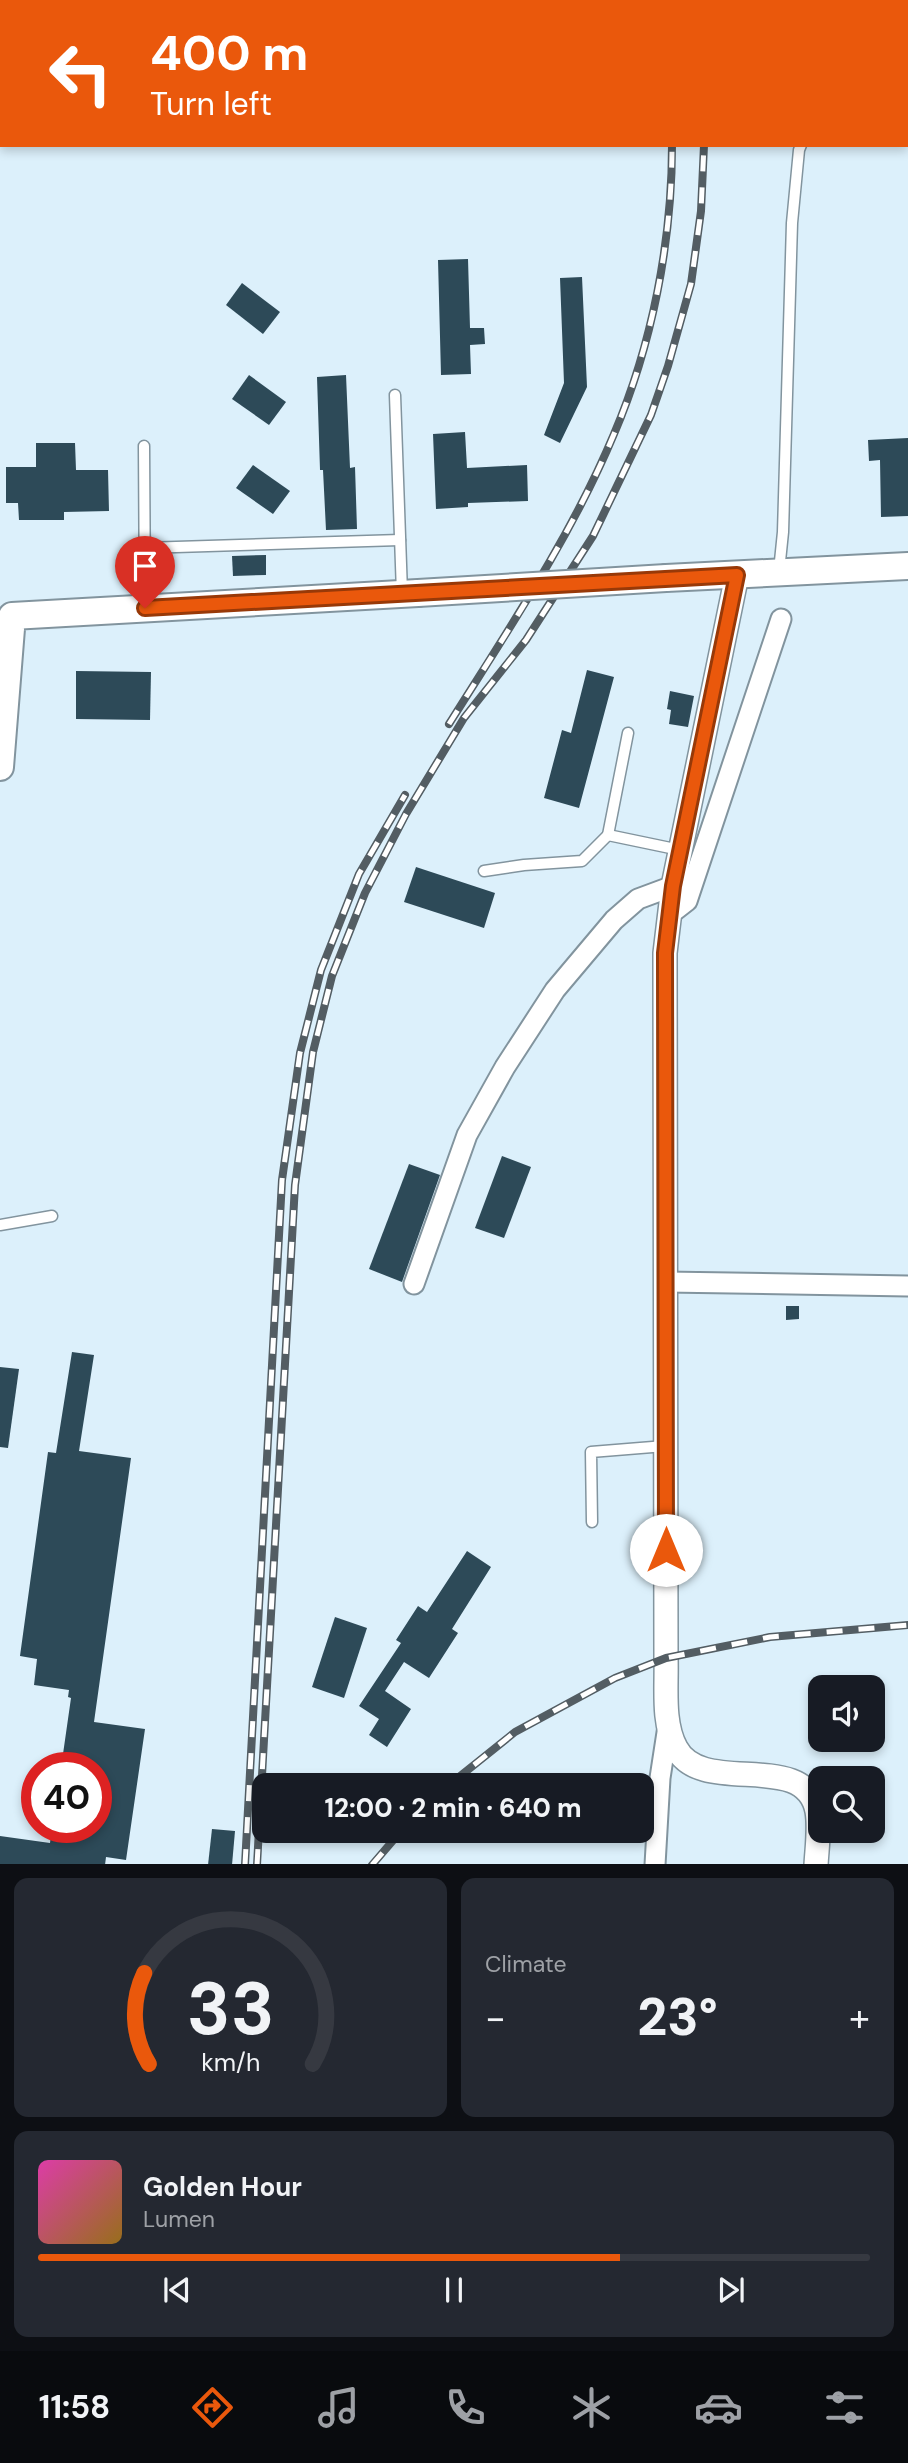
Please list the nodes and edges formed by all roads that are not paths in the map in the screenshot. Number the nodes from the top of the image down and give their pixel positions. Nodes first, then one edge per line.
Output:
1 (800, 147) edge
2 (395, 394) dead end
3 (144, 446) dead end
4 (400, 540) junction
5 (144, 548) junction
6 (908, 566) edge
7 (778, 572) junction
8 (737, 575) junction
9 (410, 594) junction
10 (145, 608) junction
11 (6, 616) edge
12 (781, 619) dead end
13 (628, 733) dead end
14 (0, 767) edge
15 (608, 835) junction
16 (681, 850) junction
17 (484, 871) dead end
18 (673, 886) junction
19 (669, 915) junction
20 (52, 1216) dead end
21 (0, 1225) edge
22 (666, 1282) junction
23 (414, 1284) dead end
24 (908, 1286) edge
25 (666, 1446) junction
26 (592, 1522) dead end
27 (668, 1725) junction
28 (655, 1864) edge
29 (816, 1864) edge

1 - 7 lane
2 - 4 lane
3 - 5 lane
4 - 5 lane
4 - 9 lane
5 - 10 lane
6 - 7 main road
7 - 8 main road
8 - 9 main road, bridge
8 - 16 street
9 - 10 main road
10 - 11 main road
11 - 14 main road
12 - 19 street
13 - 15 lane
15 - 16 lane
15 - 17 lane
16 - 18 street
18 - 19 street
18 - 23 street
19 - 22 street
20 - 21 lane
22 - 24 street
22 - 25 street
25 - 26 lane
25 - 27 street
27 - 28 street
27 - 29 street

